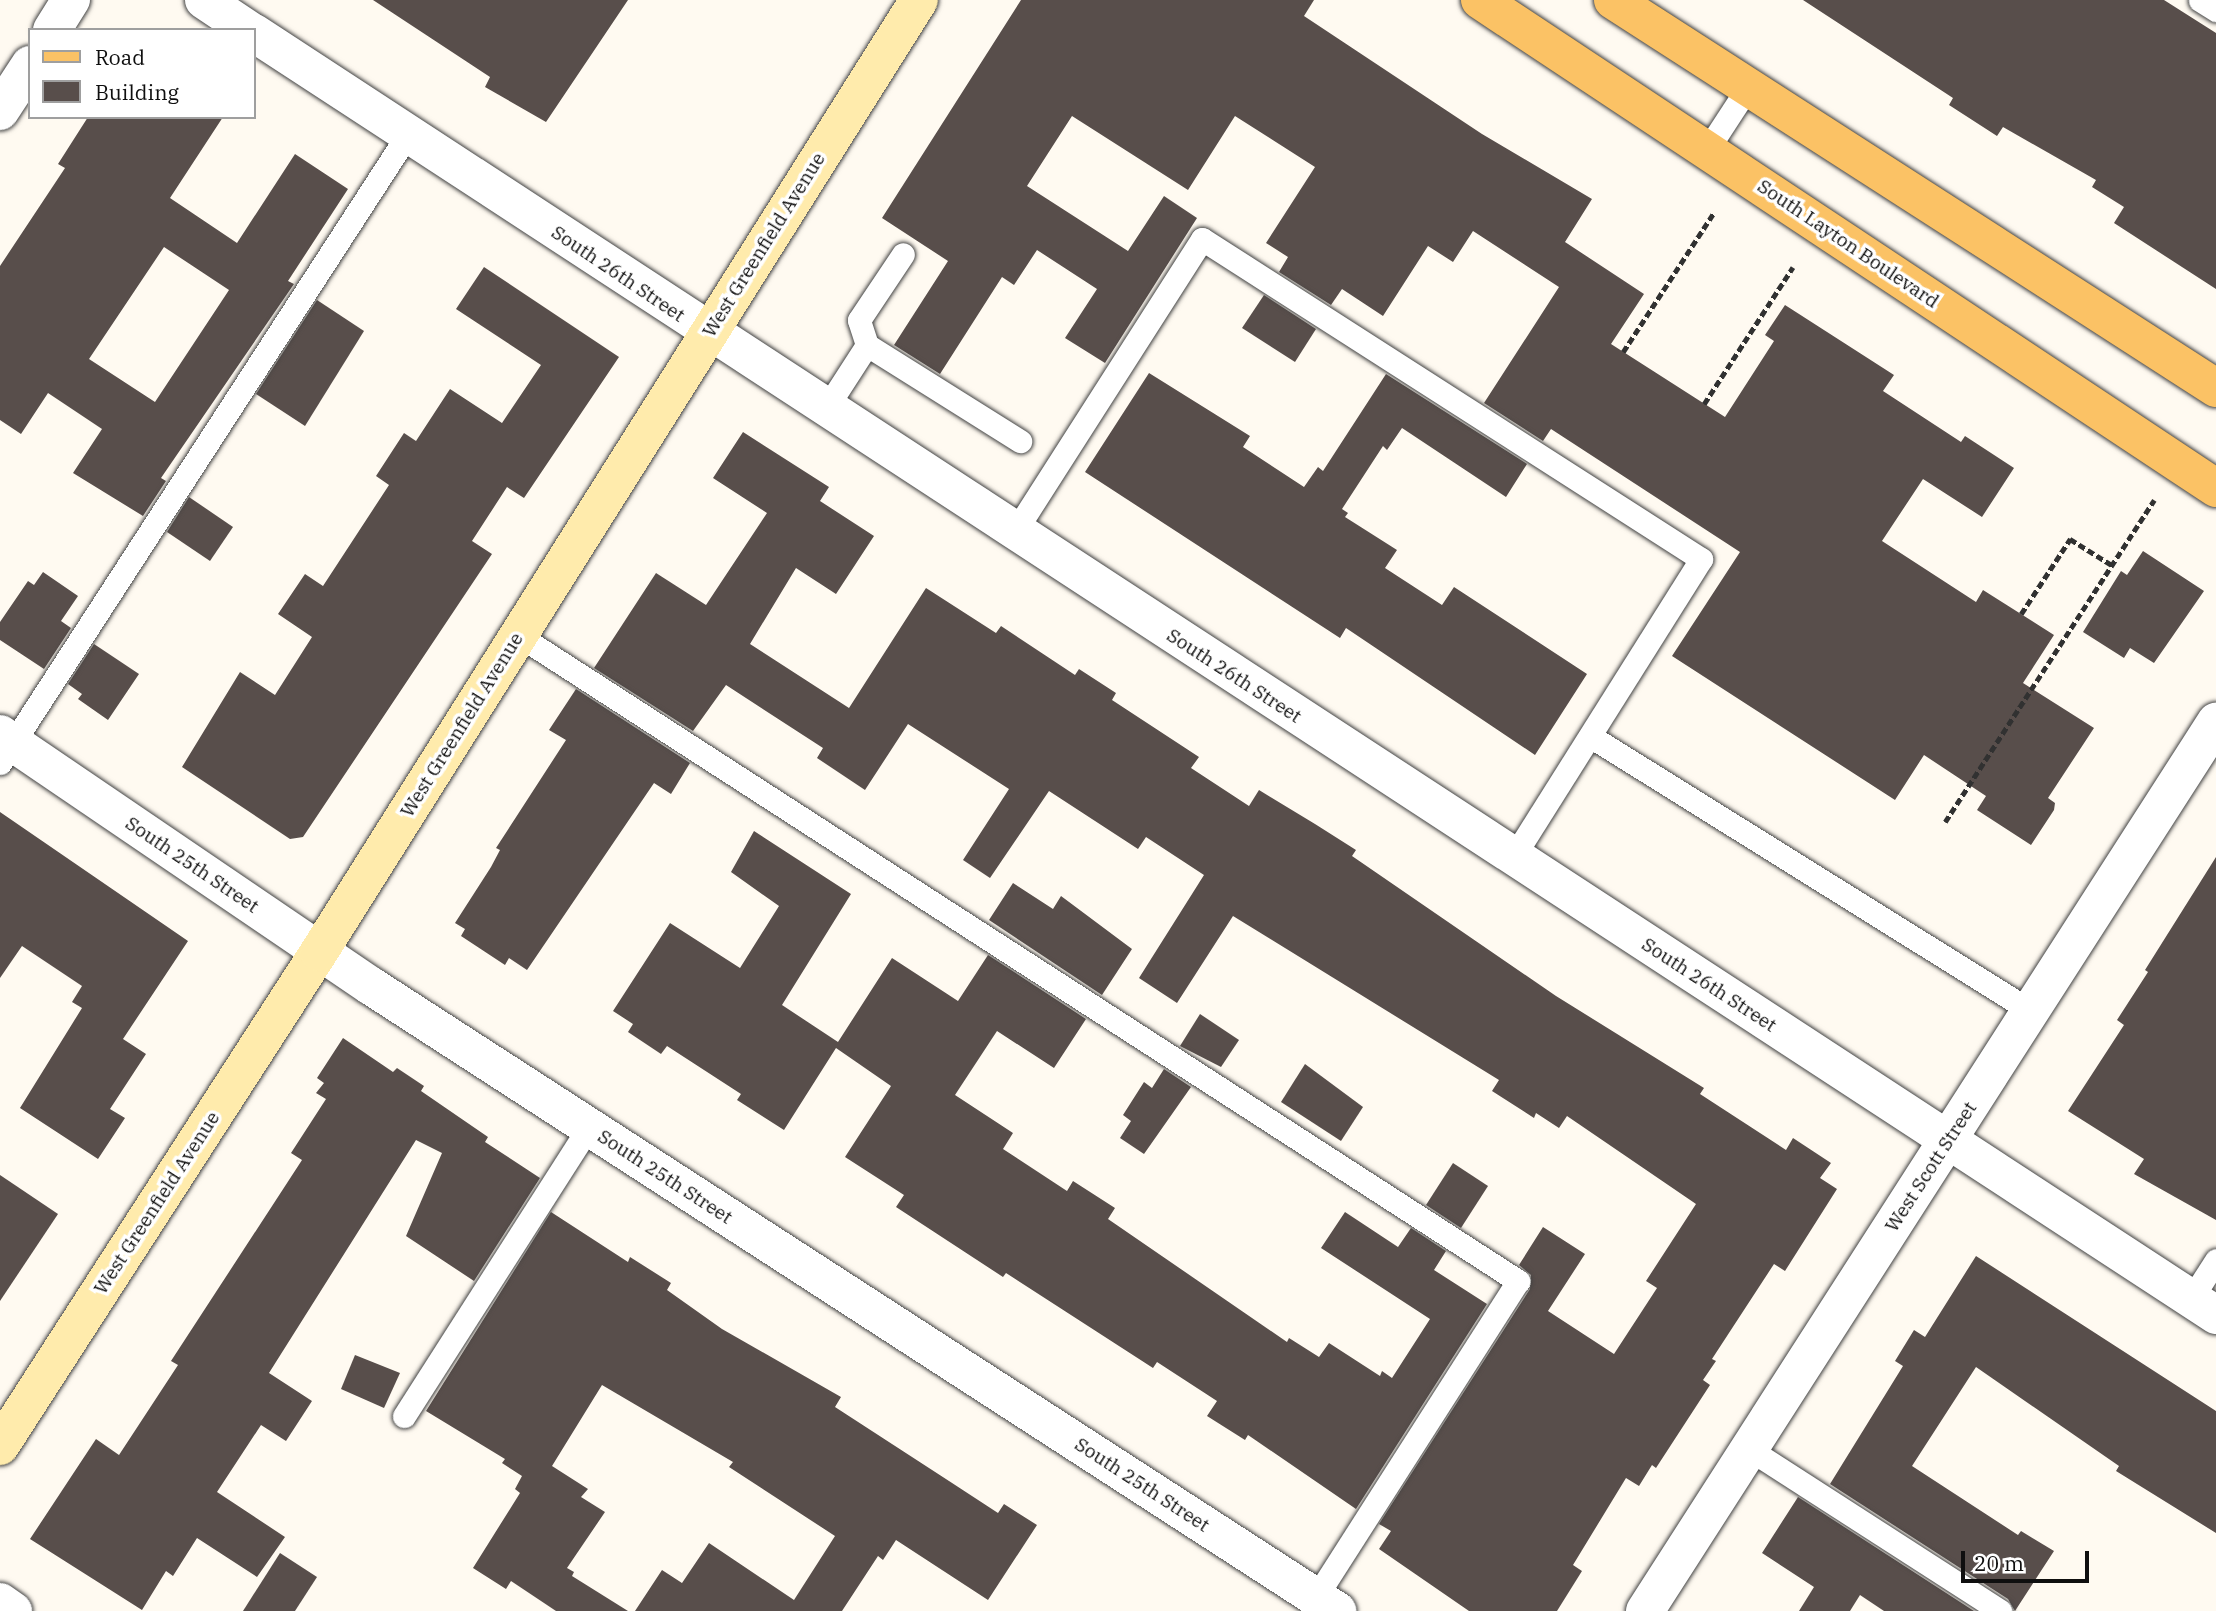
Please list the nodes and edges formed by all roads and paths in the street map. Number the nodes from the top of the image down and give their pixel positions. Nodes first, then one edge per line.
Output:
1 (71, 0) edge
2 (204, 0) edge
3 (919, 0) edge
4 (1480, 0) edge
5 (1614, 0) edge
6 (2200, 0) edge
7 (2216, 10) edge
8 (53, 28) edge
9 (246, 28) edge
10 (256, 34) edge
11 (28, 68) edge
12 (1748, 87) junction
13 (0, 111) edge
14 (408, 134) junction
15 (1707, 150) junction
16 (1713, 214) dead end
17 (903, 254) dead end
18 (1793, 267) dead end
19 (708, 334) junction
20 (867, 345) junction
21 (1623, 352) dead end
22 (2216, 388) edge
23 (1704, 404) dead end
24 (825, 410) junction
25 (1020, 441) dead end
26 (2216, 488) edge
27 (2154, 500) dead end
28 (1014, 533) junction
29 (2112, 565) junction
30 (2021, 614) dead end
31 (518, 635) junction
32 (2216, 722) edge
33 (1590, 736) junction
34 (4, 747) edge
35 (1945, 822) dead end
36 (1513, 858) junction
37 (319, 952) junction
38 (2031, 1011) junction
39 (588, 1128) junction
40 (1947, 1140) junction
41 (2216, 1260) edge
42 (2204, 1307) edge
43 (404, 1416) dead end
44 (0, 1446) edge
45 (1749, 1449) junction
46 (0, 1602) edge
47 (1327, 1604) edge
48 (13, 1611) edge
49 (1645, 1611) edge
50 (2000, 1611) edge

1 - 8 street
2 - 9 street
3 - 19 main road, West Greenfield Avenue
4 - 15 main road, South Layton Boulevard
5 - 12 main road
6 - 7 lane
10 - 14 street, South 26th Street
11 - 13 street
12 - 15 lane
12 - 22 main road
14 - 19 street, South 26th Street
14 - 34 lane
15 - 26 main road, South Layton Boulevard
16 - 21 path
17 - 20 lane
18 - 23 path
19 - 24 street, South 26th Street
19 - 31 main road, West Greenfield Avenue
20 - 24 lane
20 - 25 lane
24 - 28 street, South 26th Street
27 - 29 path
28 - 33 lane
28 - 36 street, South 26th Street
29 - 30 path
29 - 35 path
31 - 37 main road, West Greenfield Avenue
31 - 47 lane
32 - 38 street, West Scott Street
33 - 36 lane
33 - 38 lane
34 - 37 street, South 25th Street
36 - 40 street, South 26th Street
37 - 39 street, South 25th Street
37 - 44 main road, West Greenfield Avenue
38 - 40 street, West Scott Street
39 - 43 lane
39 - 47 street, South 25th Street
40 - 42 street, South 26th Street
40 - 45 street, West Scott Street
41 - 42 lane
45 - 49 street, West Scott Street
45 - 50 lane
46 - 48 street

